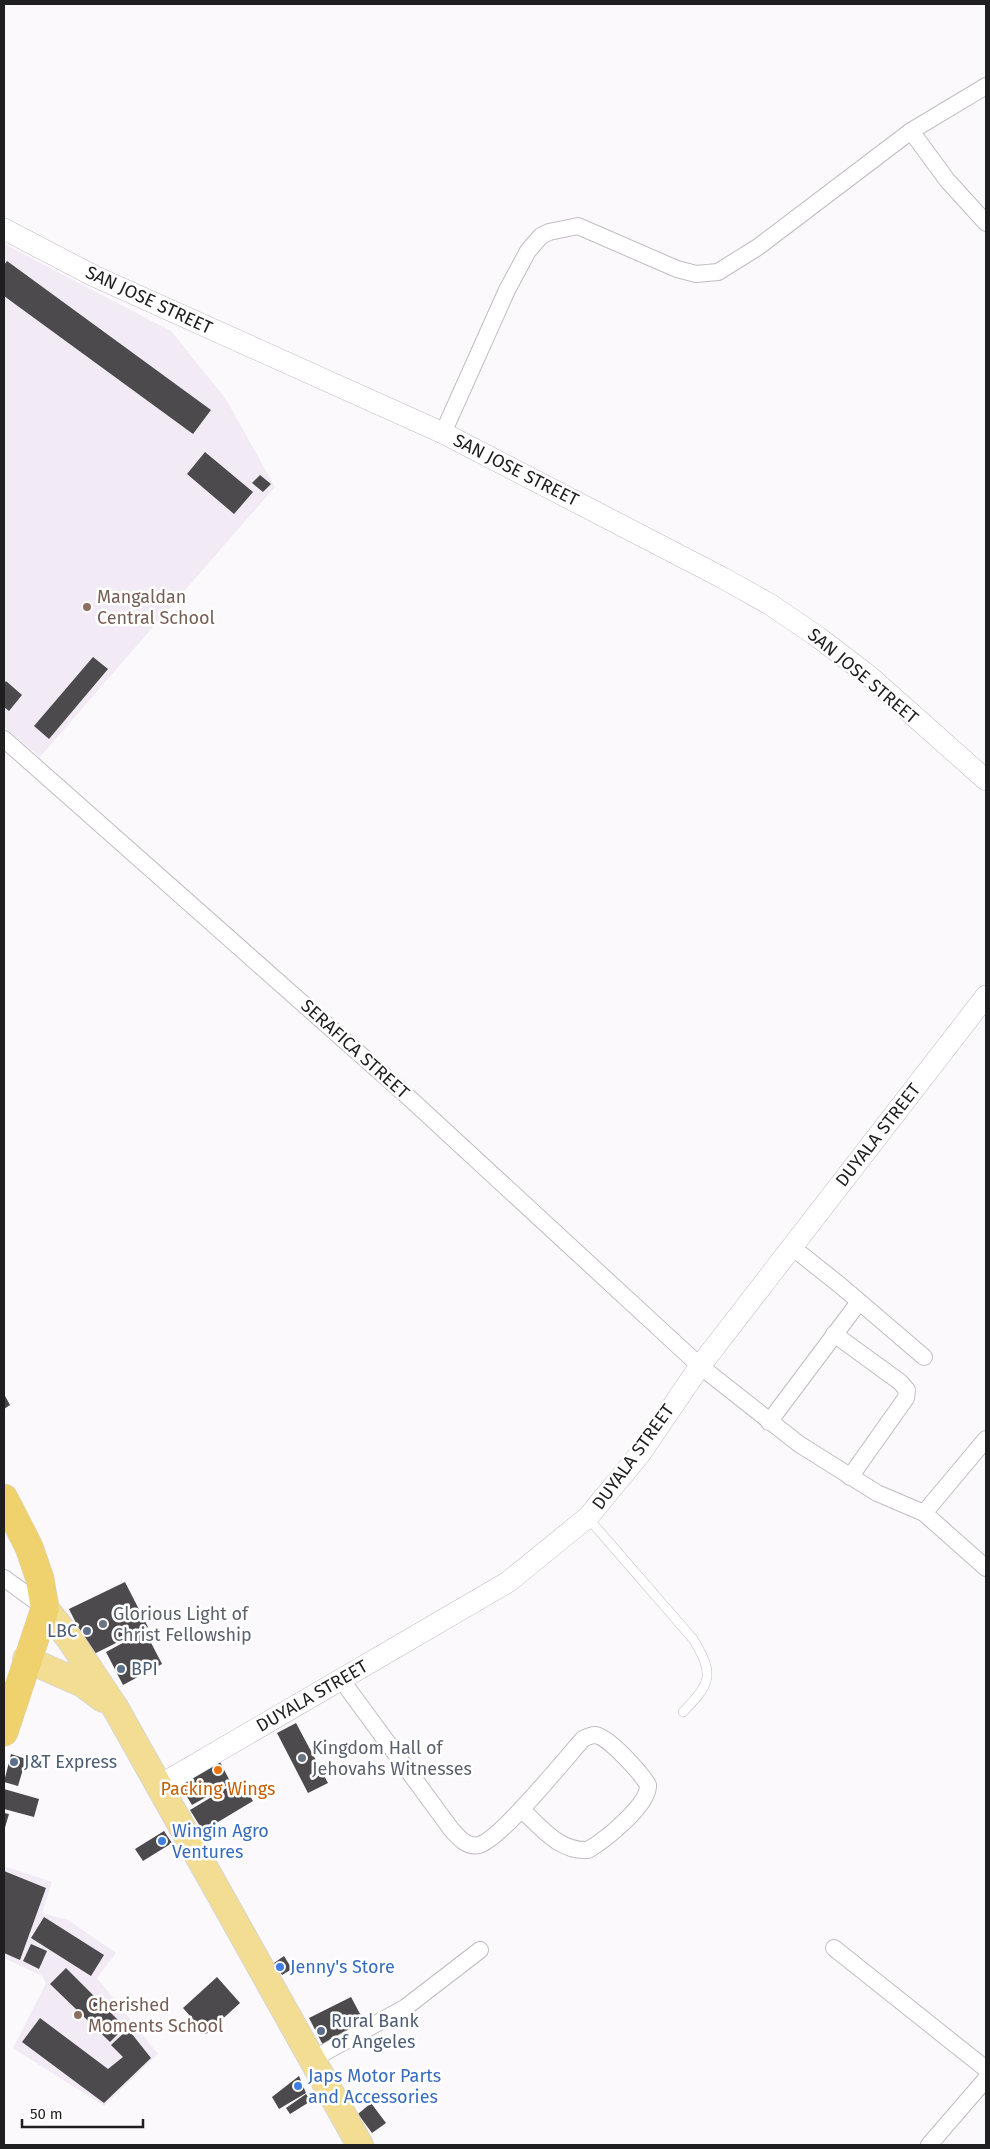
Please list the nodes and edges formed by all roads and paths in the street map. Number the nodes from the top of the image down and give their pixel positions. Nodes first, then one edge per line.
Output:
1 (986, 86) edge
2 (911, 131) junction
3 (986, 223) edge
4 (4, 229) edge
5 (443, 433) junction
6 (4, 739) edge
7 (986, 780) edge
8 (986, 996) edge
9 (792, 1247) junction
10 (859, 1302) junction
11 (834, 1334) junction
12 (924, 1357) dead end
13 (700, 1366) junction
14 (770, 1422) junction
15 (986, 1439) edge
16 (850, 1477) junction
17 (4, 1498) edge
18 (924, 1513) junction
19 (588, 1518) junction
20 (985, 1564) edge
21 (4, 1578) edge
22 (45, 1608) junction
23 (26, 1659) junction
24 (340, 1678) junction
25 (116, 1709) junction
26 (683, 1712) dead end
27 (4, 1732) edge
28 (160, 1785) junction
29 (520, 1809) junction
30 (834, 1948) dead end
31 (480, 1950) dead end
32 (313, 2059) junction
33 (986, 2069) edge
34 (986, 2079) edge
35 (360, 2145) edge
36 (929, 2145) edge

1 - 2 street
2 - 3 street
2 - 5 street
4 - 5 street, SAN JOSE STREET
5 - 7 street, SAN JOSE STREET
6 - 13 street, SERAFICA STREET
8 - 9 street, DUYALA STREET
9 - 10 street
9 - 13 street, DUYALA STREET
10 - 11 street
10 - 12 street
11 - 14 street
11 - 16 street
13 - 14 street, SERAFICA STREET
13 - 19 street, DUYALA STREET
14 - 16 street, SERAFICA STREET
15 - 18 street
16 - 18 street, SERAFICA STREET
17 - 22 highway
18 - 20 street
19 - 24 street, DUYALA STREET
19 - 26 lane
21 - 22 street
22 - 23 highway
22 - 25 main road
23 - 25 main road
23 - 27 highway
24 - 28 street, DUYALA STREET
24 - 29 street
25 - 28 main road
28 - 32 main road
29 - 29 street
30 - 33 street
31 - 32 street
32 - 35 main road
34 - 36 street

